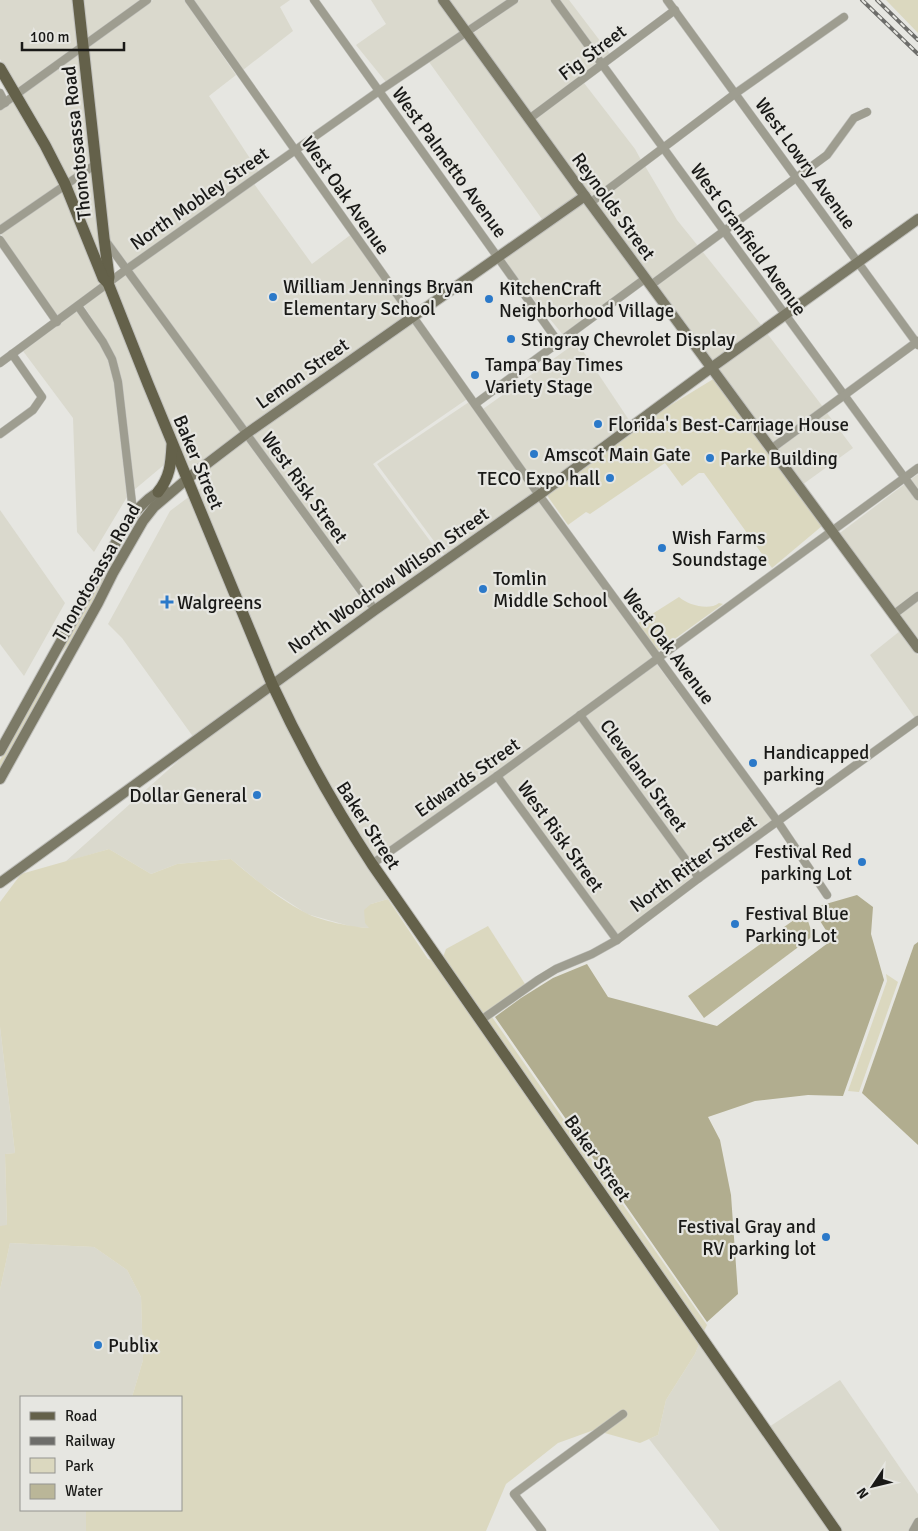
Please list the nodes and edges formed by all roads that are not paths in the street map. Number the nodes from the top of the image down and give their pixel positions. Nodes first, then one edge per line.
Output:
1 (78, 0) edge
2 (147, 0) edge
3 (188, 0) edge
4 (314, 0) edge
5 (443, 0) edge
6 (514, 0) edge
7 (555, 0) edge
8 (667, 0) edge
9 (675, 10) junction
10 (844, 17) dead end
11 (466, 33) junction
12 (84, 46) junction
13 (602, 65) junction
14 (0, 68) edge
15 (379, 91) junction
16 (736, 93) junction
17 (0, 94) edge
18 (15, 94) junction
19 (2, 104) edge
20 (867, 112) dead end
21 (529, 119) junction
22 (662, 148) junction
23 (295, 151) junction
24 (96, 164) junction
25 (796, 177) junction
26 (66, 184) junction
27 (587, 199) junction
28 (918, 219) edge
29 (0, 230) edge
30 (723, 232) junction
31 (104, 238) junction
32 (0, 240) edge
33 (498, 256) junction
34 (857, 262) junction
35 (127, 269) junction
36 (108, 282) junction
37 (648, 282) junction
38 (78, 306) junction
39 (784, 314) junction
40 (412, 317) junction
41 (57, 322) junction
42 (559, 343) junction
43 (917, 343) edge
44 (12, 354) junction
45 (0, 363) edge
46 (712, 367) junction
47 (844, 396) junction
48 (475, 404) junction
49 (0, 434) edge
50 (246, 434) junction
51 (172, 441) junction
52 (771, 450) junction
53 (918, 468) edge
54 (905, 478) junction
55 (188, 479) junction
56 (158, 492) junction
57 (538, 495) junction
58 (918, 496) edge
59 (154, 507) junction
60 (136, 511) junction
61 (832, 532) junction
62 (133, 538) junction
63 (918, 596) edge
64 (375, 610) junction
65 (893, 615) junction
66 (918, 648) edge
67 (658, 658) junction
68 (272, 684) junction
69 (580, 715) junction
70 (918, 720) edge
71 (1, 747) edge
72 (497, 776) junction
73 (0, 779) edge
74 (778, 822) junction
75 (372, 864) junction
76 (699, 878) junction
77 (0, 883) edge
78 (828, 895) dead end
79 (617, 940) junction
80 (481, 1020) junction
81 (623, 1414) dead end
82 (918, 1522) edge
83 (542, 1531) edge
84 (836, 1531) edge
85 (913, 1531) edge

1 - 12 main road, Thonotosassa Road
2 - 12 street
3 - 23 street, West Oak Avenue
4 - 15 street, West Palmetto Avenue
5 - 11 street, Reynolds Street
6 - 11 street, North Mobley Street
7 - 13 street, West Granfield Avenue
8 - 9 street, West Lowry Avenue
9 - 13 street, Fig Street
9 - 16 street, West Lowry Avenue
10 - 16 street
11 - 15 street, North Mobley Street
11 - 21 street, Reynolds Street
12 - 18 street
12 - 24 main road, Thonotosassa Road
13 - 21 street, Fig Street
13 - 22 street, West Granfield Avenue
14 - 18 main road, Baker Street
15 - 23 street, North Mobley Street
15 - 33 street, West Palmetto Avenue
16 - 22 street
16 - 25 street, West Lowry Avenue
17 - 19 street
18 - 19 street
18 - 26 main road, Baker Street
20 - 25 street
21 - 27 street, Reynolds Street
22 - 27 street
22 - 30 street, West Granfield Avenue
23 - 35 street, North Mobley Street
23 - 40 street, West Oak Avenue
24 - 26 street
24 - 31 main road, Thonotosassa Road
25 - 30 street
25 - 34 street, West Lowry Avenue
26 - 29 street
26 - 36 main road, Baker Street
27 - 33 street, Lemon Street
27 - 37 street, Reynolds Street
28 - 34 street, North Woodrow Wilson Street
30 - 37 street
30 - 39 street, West Granfield Avenue
31 - 35 street, West Risk Street
31 - 36 main road, Thonotosassa Road
32 - 41 street
33 - 40 street, Lemon Street
33 - 42 street, West Palmetto Avenue
34 - 39 street, North Woodrow Wilson Street
34 - 43 street, West Lowry Avenue
35 - 36 street, North Mobley Street
35 - 50 street, West Risk Street
36 - 38 street, North Mobley Street
36 - 51 main road, Baker Street
37 - 42 street
37 - 46 street, Reynolds Street
38 - 41 street, North Mobley Street
38 - 60 street
39 - 46 street, North Woodrow Wilson Street
39 - 47 street, West Granfield Avenue
40 - 48 street, West Oak Avenue
40 - 50 street, Lemon Street
41 - 44 street, North Mobley Street
42 - 48 street
43 - 47 street
44 - 45 street, North Mobley Street
44 - 49 street
46 - 52 street, Reynolds Street
46 - 57 street, North Woodrow Wilson Street
47 - 52 street
47 - 54 street, West Granfield Avenue
48 - 57 street, West Oak Avenue
50 - 55 street, Lemon Street
50 - 64 street, West Risk Street
51 - 55 main road, Baker Street
51 - 56 main road
52 - 61 street, Reynolds Street
53 - 54 street, Edwards Street
54 - 58 street, West Granfield Avenue
54 - 61 street, Edwards Street
55 - 56 street, Thonotosassa Road
55 - 59 street, Thonotosassa Road
55 - 68 main road, Baker Street
56 - 60 street, Thonotosassa Road
57 - 64 street, North Woodrow Wilson Street
57 - 67 street, West Oak Avenue
59 - 60 street
59 - 62 street, Thonotosassa Road
60 - 62 street
60 - 71 street, Thonotosassa Road
61 - 65 street, Reynolds Street
61 - 67 street, Edwards Street
62 - 73 street, Thonotosassa Road
63 - 65 street
64 - 68 street, North Woodrow Wilson Street
65 - 66 street, Reynolds Street
67 - 69 street, Edwards Street
67 - 74 street, West Oak Avenue
68 - 75 main road, Baker Street
68 - 77 street, North Woodrow Wilson Street
69 - 72 street, Edwards Street
69 - 76 street, Cleveland Street
70 - 74 street, North Ritter Street
72 - 75 street, Edwards Street
72 - 79 street, West Risk Street
74 - 76 street, North Ritter Street
74 - 78 street, West Oak Avenue
75 - 80 main road, Baker Street
76 - 79 street, North Ritter Street
79 - 80 street, North Ritter Street
80 - 84 main road, Baker Street
81 - 83 street
82 - 85 street

